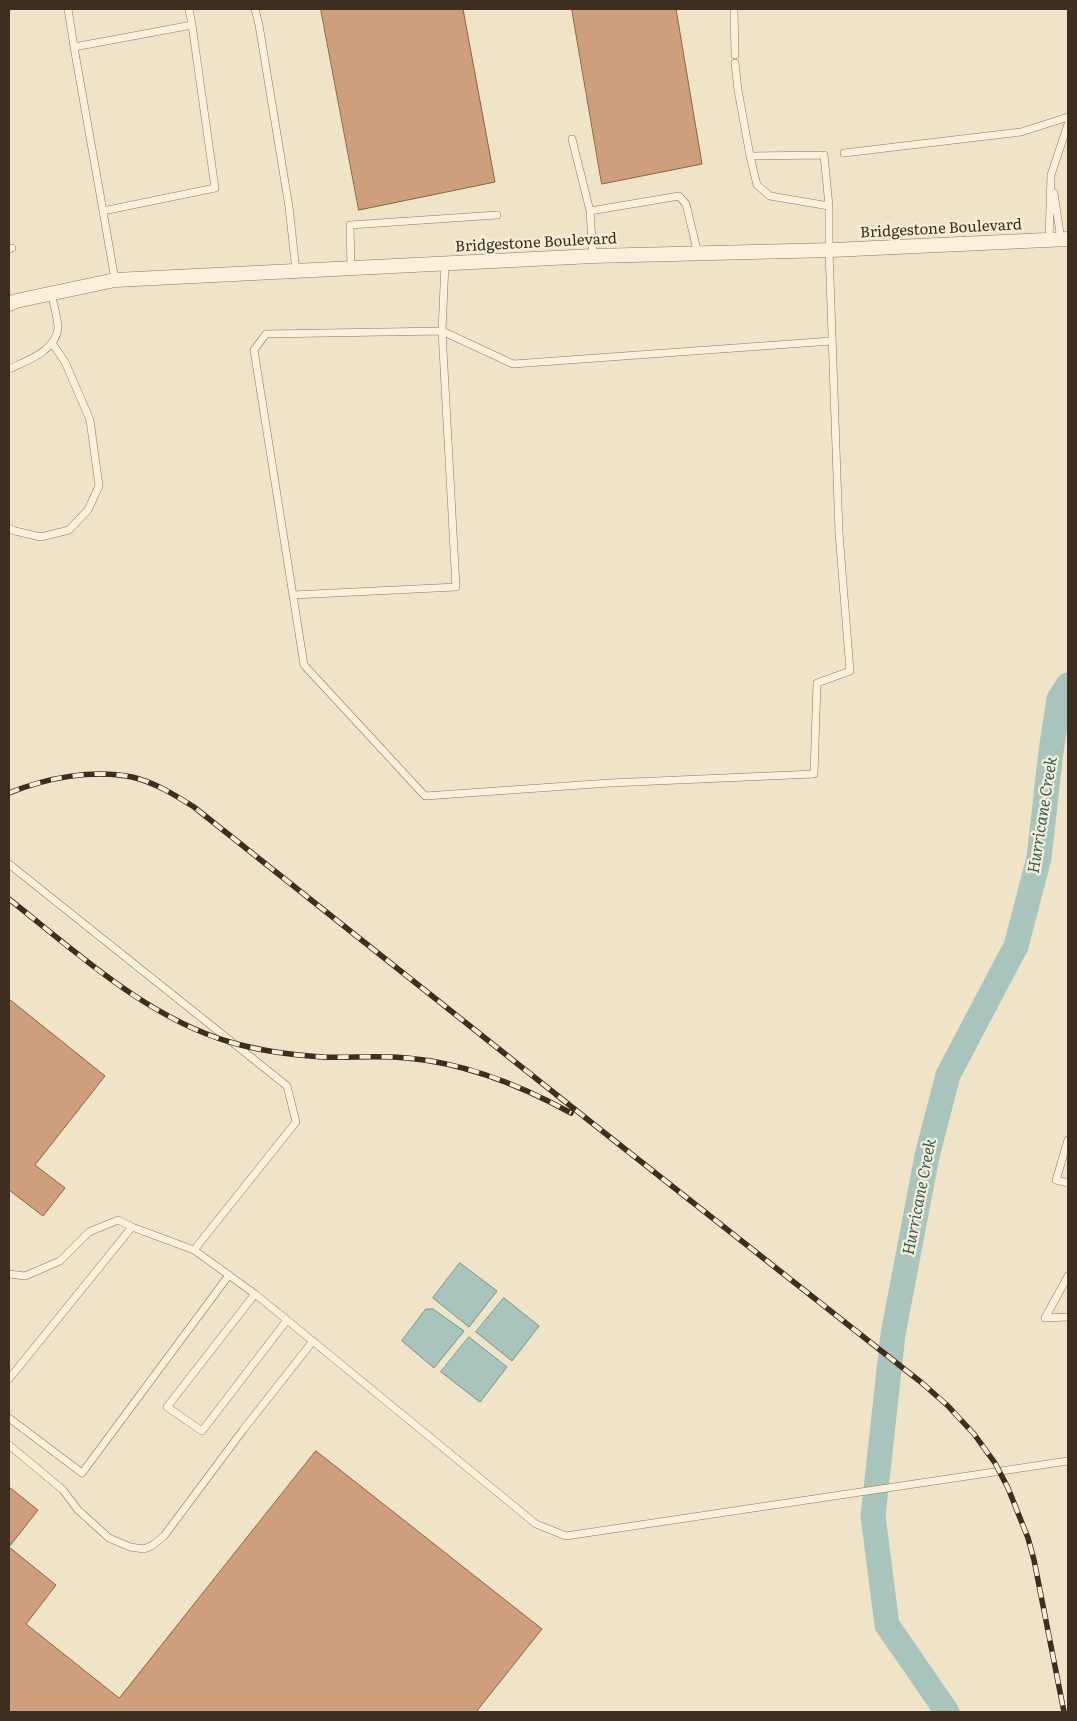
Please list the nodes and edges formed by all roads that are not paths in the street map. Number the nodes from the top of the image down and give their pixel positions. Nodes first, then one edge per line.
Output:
1 (68, 9) edge
2 (190, 9) edge
3 (254, 9) edge
4 (734, 9) edge
5 (192, 25) junction
6 (74, 47) junction
7 (1068, 117) edge
8 (1068, 124) edge
9 (572, 139) dead end
10 (844, 152) dead end
11 (750, 156) junction
12 (1051, 175) junction
13 (829, 206) junction
14 (103, 211) junction
15 (590, 212) junction
16 (497, 215) dead end
17 (1059, 240) edge
18 (829, 250) junction
19 (698, 254) junction
20 (593, 256) junction
21 (444, 264) junction
22 (351, 268) junction
23 (296, 271) junction
24 (115, 280) junction
25 (51, 293) junction
26 (9, 304) edge
27 (442, 331) junction
28 (832, 341) junction
29 (52, 343) junction
30 (9, 369) edge
31 (9, 528) edge
32 (293, 595) junction
33 (9, 864) edge
34 (1068, 1140) edge
35 (1068, 1183) edge
36 (132, 1227) junction
37 (194, 1250) junction
38 (9, 1274) edge
39 (229, 1275) junction
40 (1068, 1276) edge
41 (254, 1294) junction
42 (1068, 1317) edge
43 (287, 1320) junction
44 (313, 1341) junction
45 (9, 1379) edge
46 (9, 1418) edge
47 (9, 1445) edge
48 (1068, 1460) edge

1 - 6 lane
2 - 5 lane
3 - 23 lane
4 - 11 lane
5 - 6 lane
5 - 14 lane
6 - 14 lane
7 - 10 lane
8 - 12 lane
9 - 15 lane
11 - 13 lane
11 - 13 lane
12 - 17 lane
12 - 17 lane
13 - 18 lane
14 - 24 lane
15 - 19 lane
15 - 20 lane
16 - 22 lane
17 - 18 street, Bridgestone Boulevard
18 - 19 street, Bridgestone Boulevard
18 - 28 lane
19 - 20 street, Bridgestone Boulevard
20 - 21 street, Bridgestone Boulevard
21 - 22 street, Bridgestone Boulevard
21 - 27 lane
22 - 23 street, Bridgestone Boulevard
23 - 24 street, Bridgestone Boulevard
24 - 25 street, Bridgestone Boulevard
25 - 26 street, Bridgestone Boulevard
25 - 29 lane
27 - 28 lane
27 - 32 lane
27 - 32 lane
28 - 32 lane
29 - 30 lane
29 - 31 lane
33 - 37 lane
34 - 35 lane
36 - 37 lane
36 - 38 lane
36 - 45 lane
37 - 39 lane
39 - 41 lane
39 - 46 lane
40 - 42 lane
41 - 43 lane
41 - 43 lane
43 - 44 lane
44 - 47 lane
44 - 48 lane

